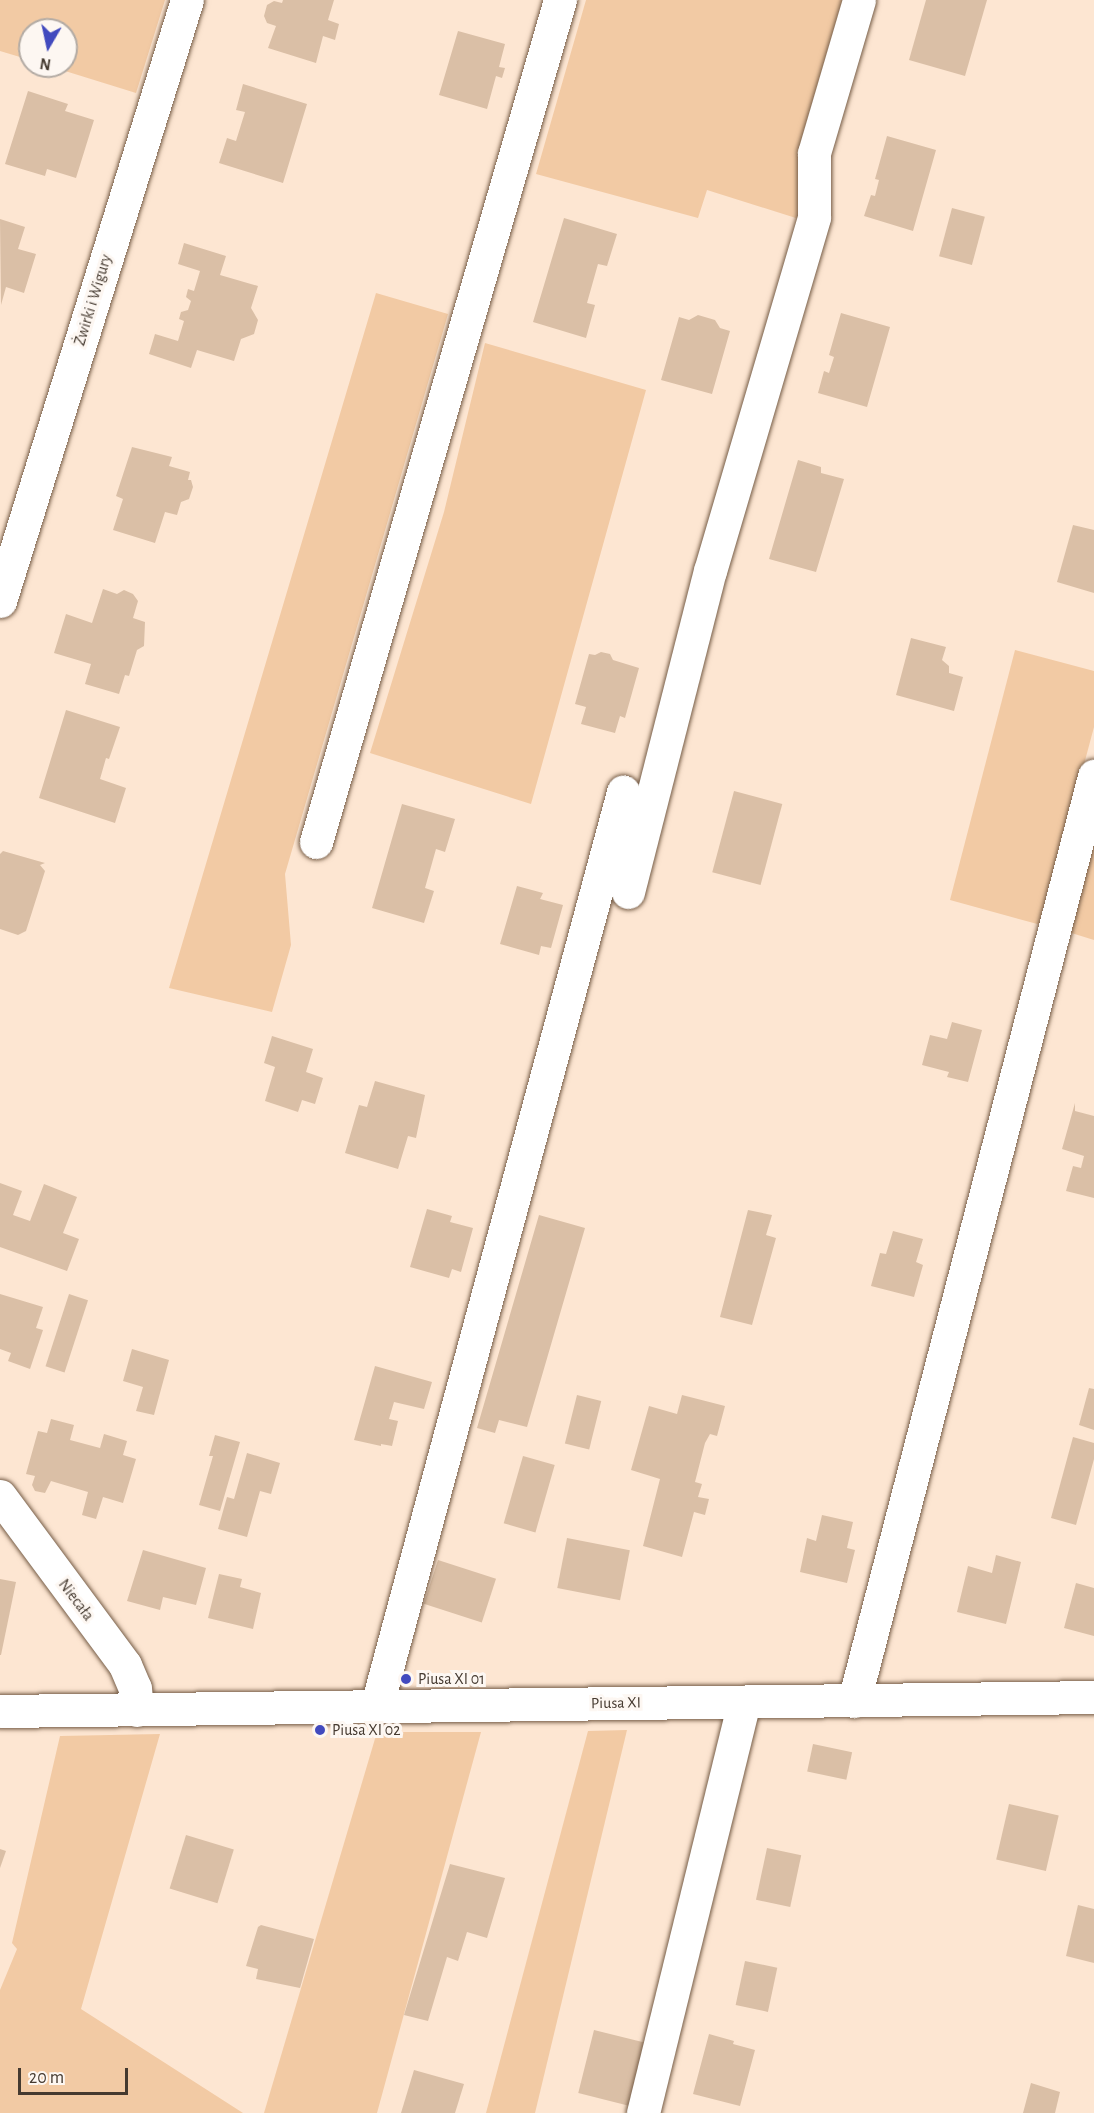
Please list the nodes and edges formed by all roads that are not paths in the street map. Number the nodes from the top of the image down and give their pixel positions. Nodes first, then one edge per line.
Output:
1 (187, 0) edge
2 (560, 0) edge
3 (858, 0) edge
4 (0, 601) edge
5 (1094, 776) edge
6 (623, 792) dead end
7 (316, 842) dead end
8 (628, 892) dead end
9 (0, 1497) edge
10 (1094, 1697) edge
11 (854, 1701) junction
12 (744, 1702) junction
13 (377, 1705) junction
14 (137, 1710) junction
15 (0, 1711) edge
16 (643, 2113) edge

1 - 4 street, Żwirki i Wigury
2 - 7 street
3 - 8 street
5 - 11 street
6 - 13 street
9 - 14 street, Niecała
10 - 11 street, Piusa XI
11 - 12 street, Piusa XI
12 - 13 street, Piusa XI
12 - 16 street
13 - 14 street, Piusa XI
14 - 15 street, Piusa XI

